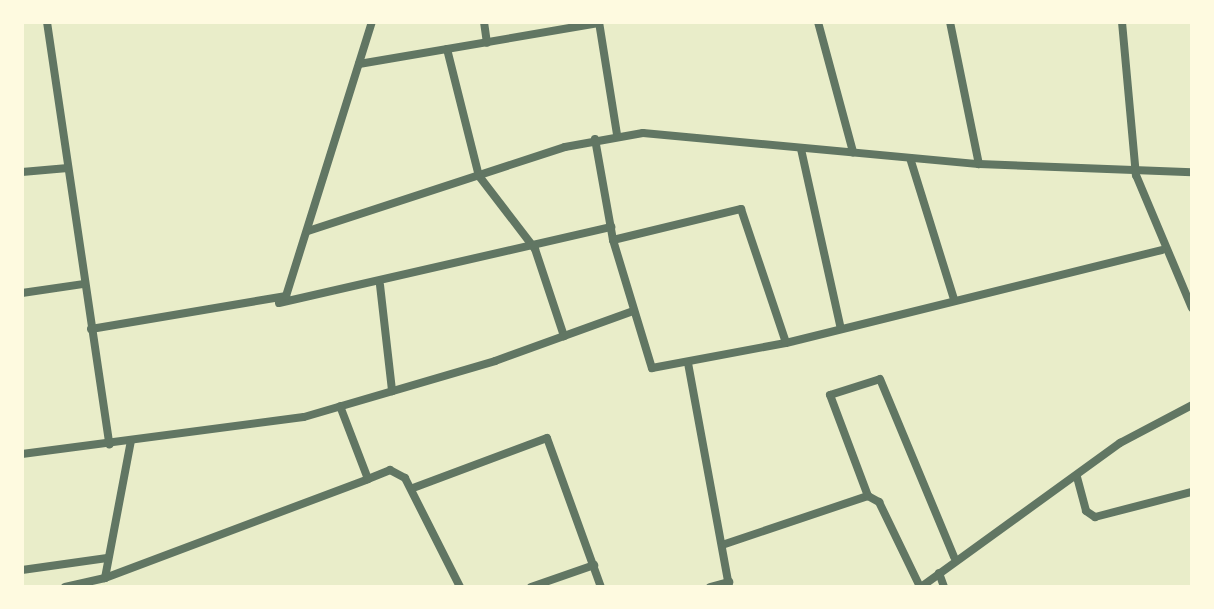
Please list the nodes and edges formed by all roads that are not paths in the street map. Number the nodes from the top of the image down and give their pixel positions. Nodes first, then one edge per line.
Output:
1 (47, 22) edge
2 (372, 22) edge
3 (484, 22) edge
4 (818, 22) edge
5 (950, 22) edge
6 (1122, 22) edge
7 (599, 23) edge
8 (487, 43) junction
9 (447, 49) junction
10 (359, 64) junction
11 (617, 135) junction
12 (595, 139) junction
13 (801, 149) junction
14 (853, 152) junction
15 (910, 158) junction
16 (979, 164) junction
17 (68, 168) junction
18 (22, 172) edge
19 (1192, 172) edge
20 (1136, 175) junction
21 (479, 176) junction
22 (611, 227) junction
23 (308, 231) junction
24 (613, 240) junction
25 (535, 249) junction
26 (1162, 250) junction
27 (84, 284) junction
28 (380, 285) junction
29 (22, 293) edge
30 (954, 299) junction
31 (278, 303) junction
32 (1192, 308) edge
33 (633, 311) junction
34 (91, 329) junction
35 (841, 329) junction
36 (564, 336) junction
37 (786, 343) junction
38 (688, 363) junction
39 (392, 391) junction
40 (1192, 405) edge
41 (340, 406) junction
42 (131, 441) junction
43 (109, 444) junction
44 (22, 454) edge
45 (1077, 477) junction
46 (368, 479) junction
47 (413, 488) junction
48 (1192, 492) edge
49 (868, 496) junction
50 (725, 544) junction
51 (954, 557) junction
52 (107, 558) junction
53 (594, 565) junction
54 (22, 570) edge
55 (939, 573) junction
56 (105, 578) junction
57 (729, 584) edge
58 (65, 587) edge
59 (460, 587) edge
60 (531, 587) edge
61 (601, 587) edge
62 (710, 587) edge
63 (921, 587) edge
64 (944, 587) edge

1 - 17 street
2 - 10 street
3 - 8 street
4 - 14 street
5 - 16 street
6 - 20 street
7 - 8 street
7 - 11 street
8 - 9 street
9 - 10 street
9 - 21 street
10 - 23 street
11 - 12 street
11 - 13 street
12 - 21 street
12 - 22 street
13 - 14 street
13 - 35 street
14 - 15 street
15 - 16 street
15 - 30 street
16 - 20 street
17 - 18 street
17 - 27 street
19 - 20 street
20 - 26 street
21 - 23 street
21 - 25 street
22 - 24 street
22 - 25 street
23 - 31 street
24 - 33 street
24 - 37 street
25 - 28 street
25 - 36 street
26 - 30 street
26 - 32 street
27 - 29 street
27 - 34 street
28 - 31 street
28 - 39 street
30 - 35 street
31 - 34 street
33 - 36 street
33 - 38 street
34 - 43 street
35 - 37 street
36 - 39 street
37 - 38 street
38 - 50 street
39 - 41 street
40 - 45 street
41 - 42 street
41 - 46 street
42 - 43 street
42 - 52 street
43 - 44 street
45 - 48 street
45 - 51 street
46 - 47 street
46 - 56 street
47 - 53 street
47 - 59 street
49 - 50 street
49 - 51 street
49 - 63 street
50 - 57 street
51 - 55 street
52 - 54 street
52 - 56 street
53 - 60 street
53 - 61 street
55 - 63 street
55 - 64 street
56 - 58 street
57 - 62 street

